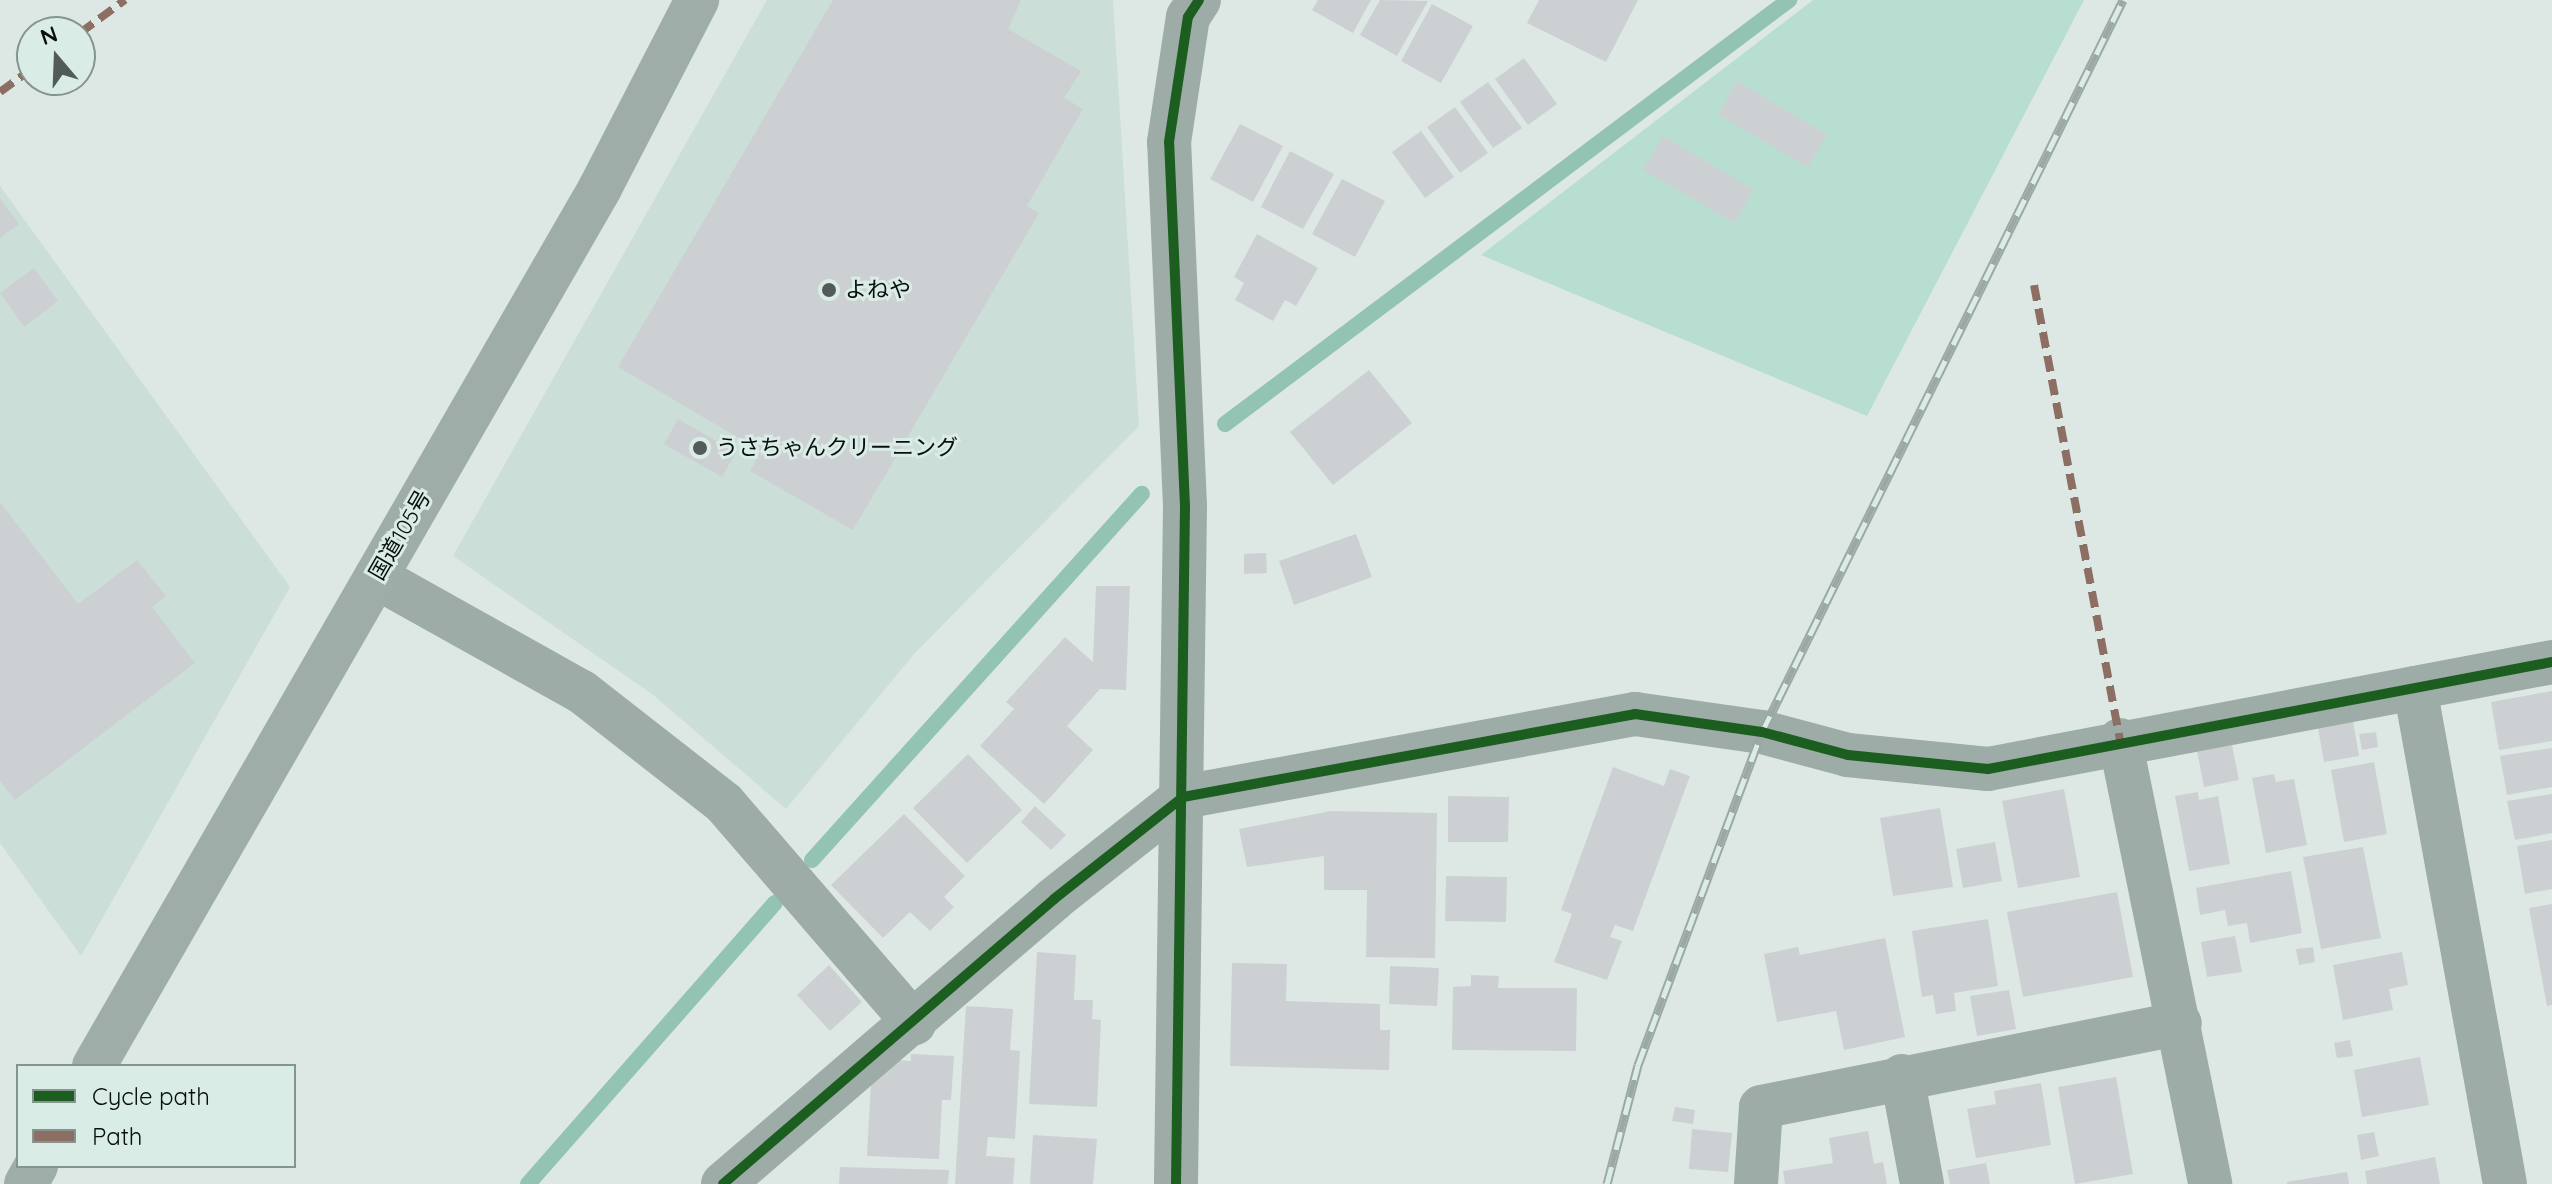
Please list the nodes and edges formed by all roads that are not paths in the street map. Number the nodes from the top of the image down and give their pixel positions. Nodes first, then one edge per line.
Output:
1 (697, 0) edge
2 (1199, 0) edge
3 (376, 577) junction
4 (2552, 662) edge
5 (2415, 688) junction
6 (2120, 740) junction
7 (1183, 797) junction
8 (914, 1023) junction
9 (2180, 1023) junction
10 (95, 1064) edge
11 (1902, 1076) junction
12 (723, 1184) edge
13 (1176, 1184) edge
14 (1756, 1184) edge
15 (1922, 1184) edge
16 (2210, 1184) edge
17 (2505, 1184) edge

1 - 3 highway, 国道105号
2 - 7 street
3 - 8 street
3 - 10 highway, 国道105号
4 - 5 street
5 - 6 street
5 - 17 street
6 - 7 street
6 - 9 street
7 - 8 street
7 - 13 street
8 - 12 street
9 - 11 street
9 - 16 street
11 - 14 street
11 - 15 street

